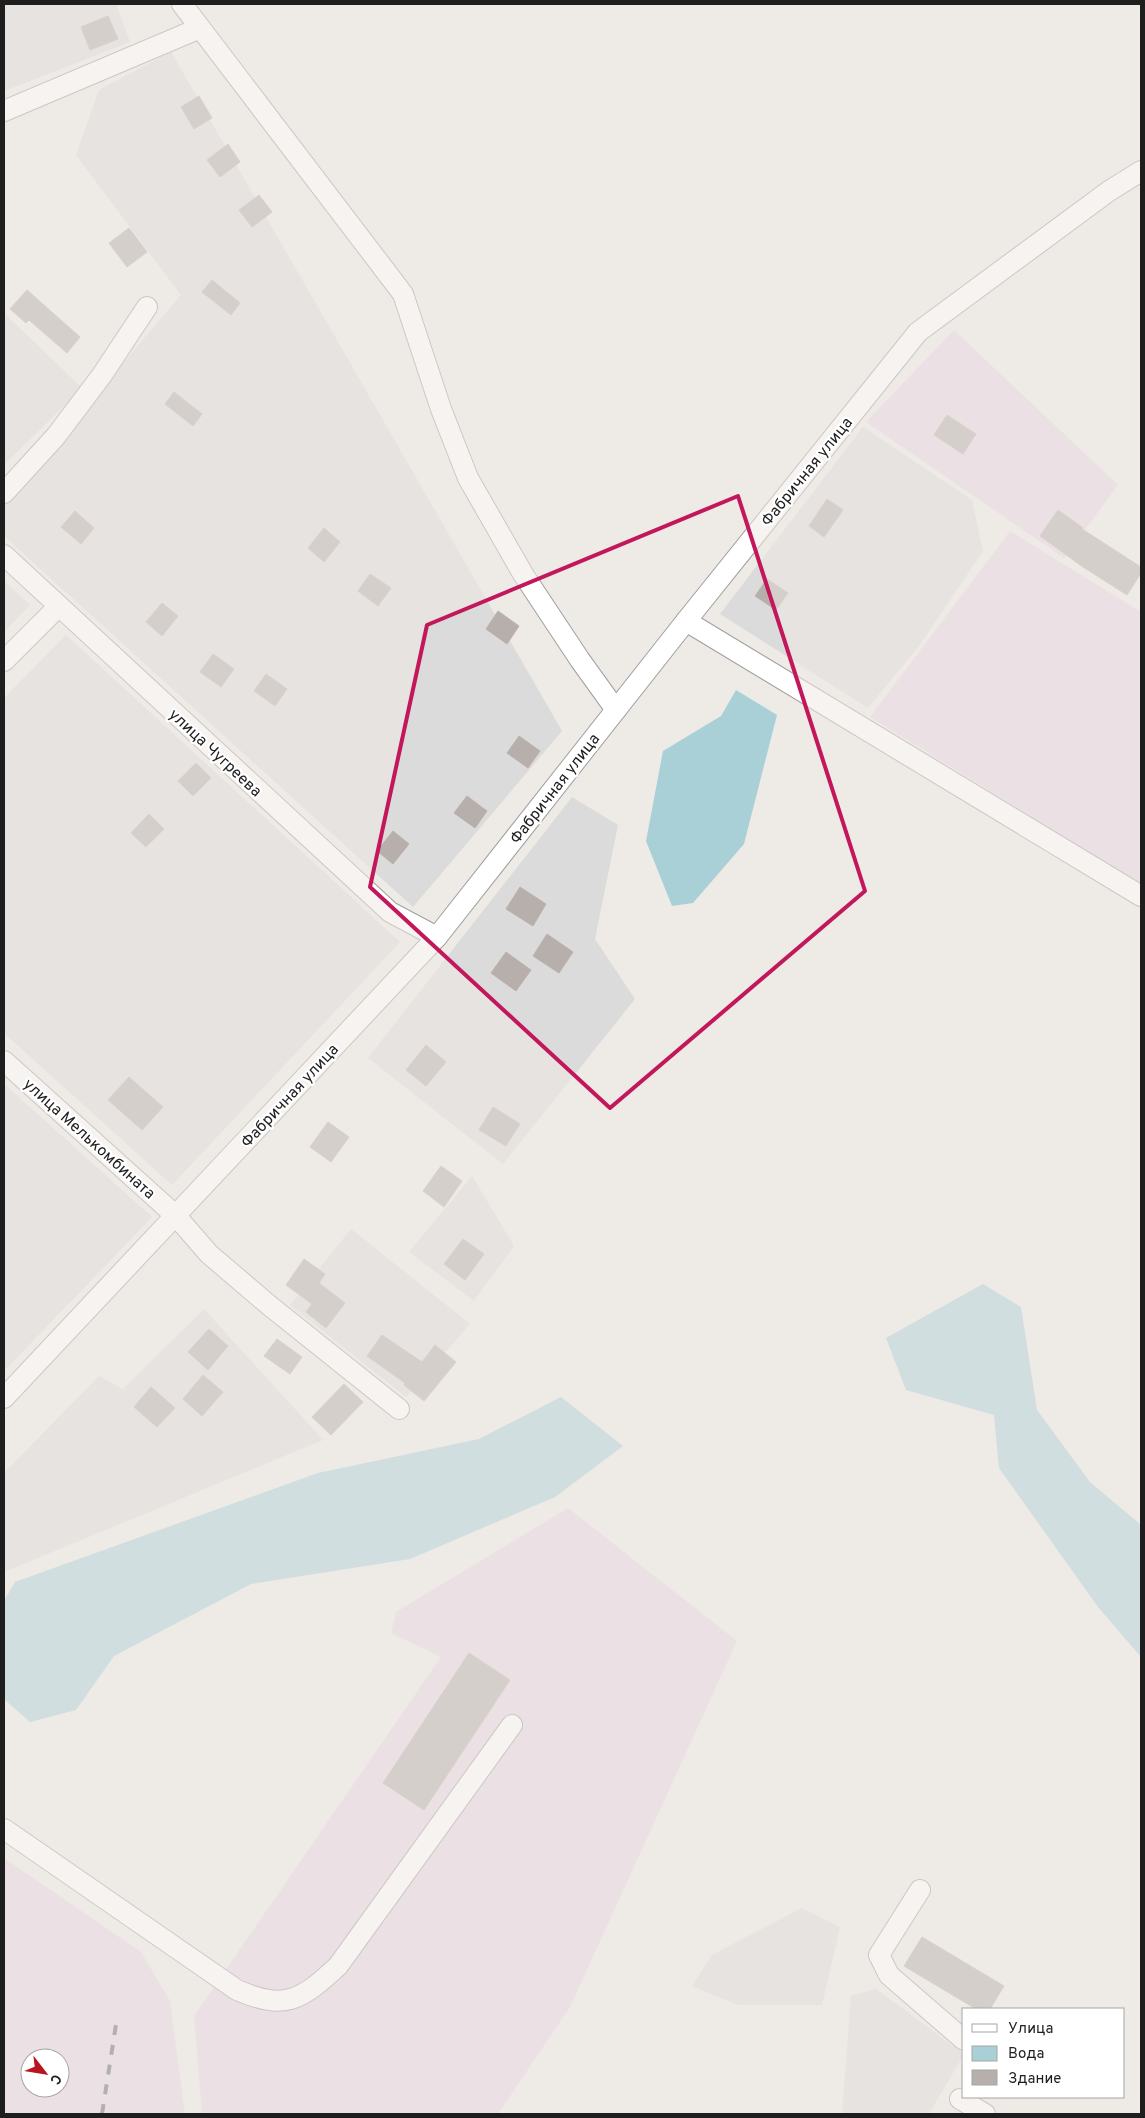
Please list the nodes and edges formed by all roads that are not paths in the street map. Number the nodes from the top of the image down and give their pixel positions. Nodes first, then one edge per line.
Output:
1 (182, 4) edge
2 (200, 28) junction
3 (4, 111) edge
4 (1141, 171) edge
5 (147, 307) dead end
6 (4, 493) edge
7 (4, 555) edge
8 (59, 606) junction
9 (686, 621) junction
10 (4, 661) edge
11 (616, 710) junction
12 (1141, 896) edge
13 (437, 937) junction
14 (4, 1060) edge
15 (176, 1216) junction
16 (4, 1398) edge
17 (399, 1409) dead end
18 (512, 1725) dead end
19 (4, 1829) edge
20 (920, 1890) dead end
21 (962, 2038) edge
22 (959, 2101) edge
23 (985, 2114) edge

1 - 2 street
2 - 3 street
2 - 11 street
4 - 9 street, Фабричная улица
5 - 6 street
7 - 8 street, улица Чугреева
8 - 10 street
8 - 13 street, улица Чугреева
9 - 11 street, Фабричная улица
9 - 12 street
11 - 13 street, Фабричная улица
13 - 15 street, Фабричная улица
14 - 15 street, улица Мелькомбината
15 - 16 street, Фабричная улица
15 - 17 street, улица Мелькомбината
18 - 19 street
20 - 21 street
22 - 23 street

